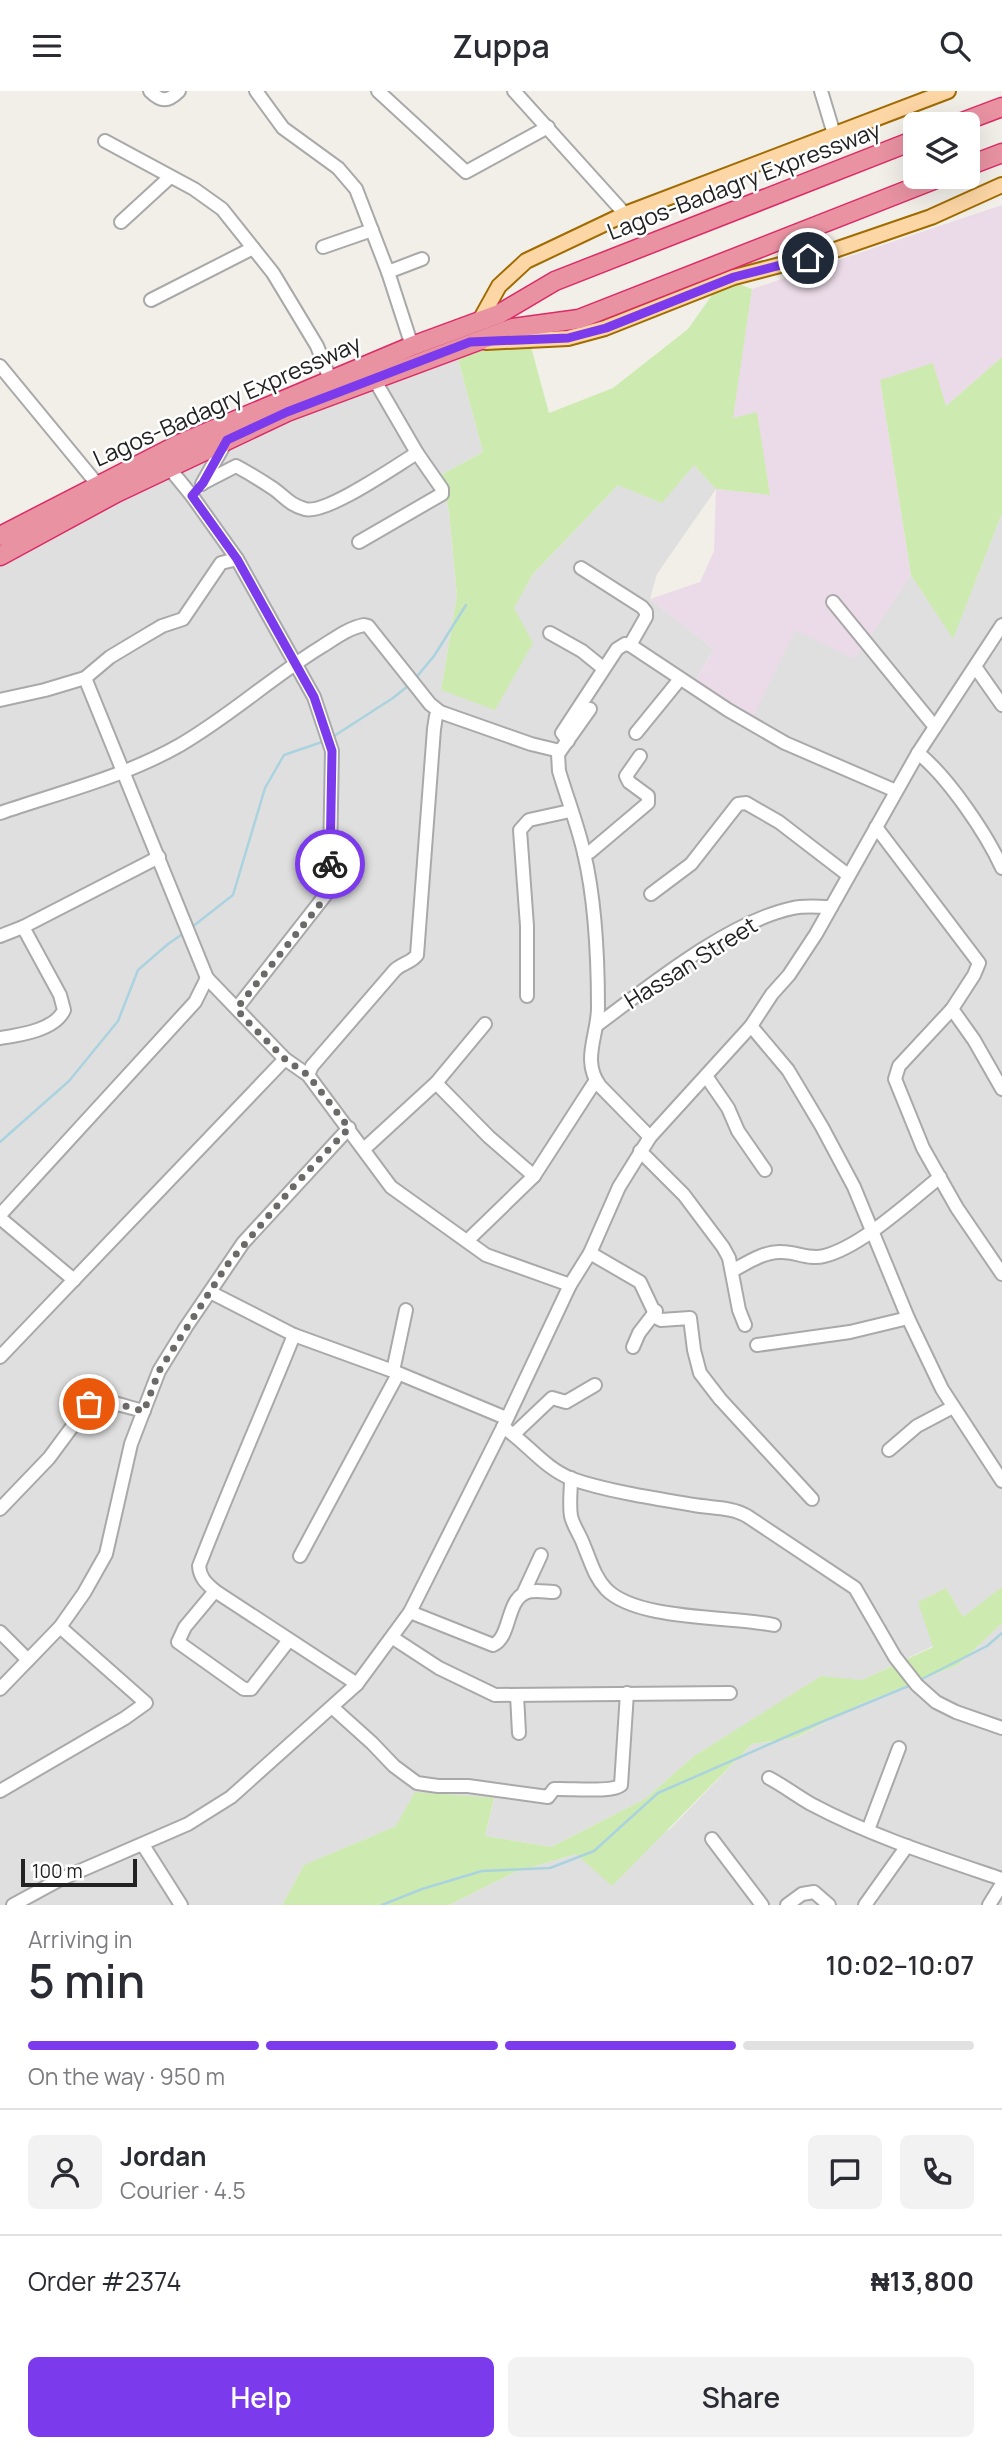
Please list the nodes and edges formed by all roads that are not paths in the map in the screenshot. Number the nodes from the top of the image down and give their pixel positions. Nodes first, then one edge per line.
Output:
1 (150, 91) edge
2 (179, 91) edge
3 (257, 91) edge
4 (378, 91) edge
5 (821, 91) edge
6 (948, 91) edge
7 (519, 93) edge
8 (1002, 107) edge
9 (980, 115) edge
10 (548, 127) junction
11 (834, 134) junction
12 (105, 141) dead end
13 (903, 146) edge
14 (1002, 153) edge
15 (980, 161) edge
16 (169, 177) junction
17 (1002, 185) edge
18 (910, 189) edge
19 (625, 214) junction
20 (121, 222) dead end
21 (372, 230) junction
22 (323, 247) dead end
23 (253, 248) junction
24 (422, 259) dead end
25 (388, 272) junction
26 (151, 300) dead end
27 (479, 323) junction
28 (470, 342) junction
29 (412, 346) junction
30 (0, 366) edge
31 (330, 379) junction
32 (374, 379) junction
33 (227, 440) junction
34 (417, 453) junction
35 (170, 469) junction
36 (203, 483) junction
37 (98, 485) junction
38 (192, 496) junction
39 (0, 536) edge
40 (359, 543) dead end
41 (0, 556) edge
42 (237, 559) junction
43 (582, 568) dead end
44 (833, 603) dead end
45 (1002, 625) edge
46 (550, 633) dead end
47 (630, 645) junction
48 (295, 663) junction
49 (603, 668) junction
50 (976, 668) junction
51 (85, 678) junction
52 (680, 679) junction
53 (2, 700) edge
54 (1002, 705) edge
55 (590, 709) dead end
56 (439, 712) junction
57 (935, 727) junction
58 (636, 733) dead end
59 (564, 746) junction
60 (918, 753) junction
61 (640, 756) dead end
62 (124, 773) junction
63 (896, 791) junction
64 (570, 811) junction
65 (0, 813) edge
66 (876, 827) junction
67 (584, 853) junction
68 (159, 856) junction
69 (1002, 867) edge
70 (848, 875) junction
71 (651, 894) dead end
72 (831, 907) junction
73 (23, 927) junction
74 (0, 936) edge
75 (207, 978) junction
76 (527, 996) dead end
77 (237, 1008) junction
78 (952, 1009) junction
79 (485, 1024) dead end
80 (597, 1025) junction
81 (751, 1026) junction
82 (0, 1038) edge
83 (285, 1059) junction
84 (308, 1075) junction
85 (706, 1076) junction
86 (596, 1080) junction
87 (436, 1083) junction
88 (1002, 1089) edge
89 (349, 1128) junction
90 (650, 1137) junction
91 (364, 1149) junction
92 (640, 1150) junction
93 (765, 1170) dead end
94 (534, 1175) junction
95 (940, 1177) junction
96 (0, 1217) edge
97 (872, 1232) junction
98 (467, 1241) junction
99 (590, 1253) junction
100 (732, 1271) junction
101 (1002, 1275) edge
102 (74, 1280) junction
103 (570, 1285) junction
104 (210, 1292) junction
105 (406, 1310) dead end
106 (656, 1311) junction
107 (908, 1318) junction
108 (745, 1325) dead end
109 (295, 1335) junction
110 (757, 1345) dead end
111 (633, 1347) dead end
112 (0, 1357) edge
113 (396, 1373) junction
114 (595, 1385) dead end
115 (953, 1407) junction
116 (144, 1411) junction
117 (508, 1426) junction
118 (889, 1450) dead end
119 (571, 1478) junction
120 (1002, 1481) edge
121 (812, 1499) dead end
122 (0, 1510) edge
123 (541, 1555) dead end
124 (300, 1556) dead end
125 (215, 1591) junction
126 (554, 1592) dead end
127 (523, 1594) junction
128 (410, 1612) junction
129 (774, 1625) dead end
130 (60, 1626) junction
131 (0, 1632) edge
132 (393, 1638) junction
133 (289, 1640) junction
134 (28, 1660) junction
135 (357, 1684) junction
136 (0, 1689) edge
137 (627, 1693) junction
138 (730, 1693) dead end
139 (517, 1695) junction
140 (332, 1707) junction
141 (1002, 1728) edge
142 (519, 1733) dead end
143 (900, 1748) dead end
144 (769, 1778) dead end
145 (0, 1791) edge
146 (869, 1830) junction
147 (712, 1839) dead end
148 (143, 1845) junction
149 (907, 1846) junction
150 (1002, 1879) edge
151 (1002, 1884) edge
152 (13, 1905) edge
153 (181, 1905) edge
154 (762, 1905) edge
155 (787, 1905) edge
156 (830, 1905) edge
157 (865, 1905) edge
158 (989, 1905) edge

1 - 2 street
3 - 21 street
4 - 10 street
5 - 11 street
6 - 11 main road, Lagos-Badagry Expressway
7 - 10 street
8 - 9 highway
10 - 19 street
11 - 19 main road, Lagos-Badagry Expressway
12 - 16 street
13 - 27 highway, Lagos-Badagry Expressway
14 - 15 highway
16 - 20 street
16 - 23 street
17 - 28 main road, Lagos-Badagry Expressway
18 - 28 highway, Lagos-Badagry Expressway
19 - 27 main road, Lagos-Badagry Expressway
21 - 22 street
21 - 25 street
23 - 26 street
23 - 31 street
24 - 25 street
25 - 29 street
27 - 29 highway, Lagos-Badagry Expressway
28 - 32 highway, Lagos-Badagry Expressway
29 - 31 highway, Lagos-Badagry Expressway
30 - 37 street
31 - 37 highway, Lagos-Badagry Expressway
32 - 33 highway, Lagos-Badagry Expressway
32 - 34 street
33 - 35 highway, Lagos-Badagry Expressway
33 - 36 street
34 - 36 street
34 - 40 street
35 - 38 street
35 - 41 highway, Lagos-Badagry Expressway
36 - 38 street
37 - 39 highway, Lagos-Badagry Expressway
38 - 42 street
42 - 48 street
42 - 51 street
43 - 47 street
44 - 57 street
45 - 50 street
46 - 49 street
47 - 49 street
47 - 52 street
48 - 56 street
48 - 62 street
48 - 77 street
49 - 59 street
50 - 54 street
50 - 57 street
51 - 53 street
51 - 62 street
52 - 58 street
52 - 63 street
55 - 59 street
56 - 59 street
56 - 84 street
57 - 60 street
59 - 64 street
60 - 63 street
60 - 69 street
61 - 67 street
62 - 65 street
62 - 68 street
63 - 66 street
64 - 67 street
64 - 76 street
66 - 70 street
66 - 78 street
67 - 80 street
68 - 73 street
68 - 75 street
70 - 71 street
70 - 72 street
72 - 80 street, Hassan Street
72 - 81 street
73 - 74 street
73 - 82 street
75 - 77 street
75 - 96 street
77 - 83 street
78 - 88 street
78 - 95 street
79 - 87 street
80 - 86 street
81 - 85 street
81 - 97 street
83 - 84 street
83 - 102 street
84 - 89 street
85 - 90 street
85 - 93 street
86 - 90 street
86 - 94 street
87 - 91 street
87 - 94 street
89 - 91 street
89 - 104 street
90 - 92 street
91 - 98 street
92 - 99 street
92 - 100 street
94 - 98 street
95 - 97 street
95 - 101 street
96 - 102 street
97 - 100 street
97 - 107 street
98 - 103 street
99 - 103 street
99 - 106 street
100 - 108 street
102 - 112 street
103 - 117 street
104 - 109 street
104 - 116 street
105 - 113 street
106 - 111 street
106 - 121 street
107 - 110 street
107 - 115 street
109 - 113 street
109 - 125 street
113 - 117 street
113 - 124 street
114 - 117 street
115 - 118 street
115 - 120 street
116 - 122 street
116 - 130 street
117 - 119 street
117 - 128 street
119 - 129 street
119 - 141 street
123 - 127 street
125 - 133 street
125 - 133 street
126 - 127 street
127 - 128 street
128 - 132 street
130 - 134 street
130 - 145 street
131 - 134 street
132 - 135 street
132 - 139 street
133 - 135 street
134 - 136 street
135 - 140 street
137 - 138 street
137 - 139 street
137 - 140 street
139 - 142 street
140 - 148 street
143 - 146 street
144 - 146 street
146 - 149 street
147 - 154 street
148 - 152 street
148 - 153 street
149 - 150 street
149 - 157 street
151 - 158 street
155 - 156 street

